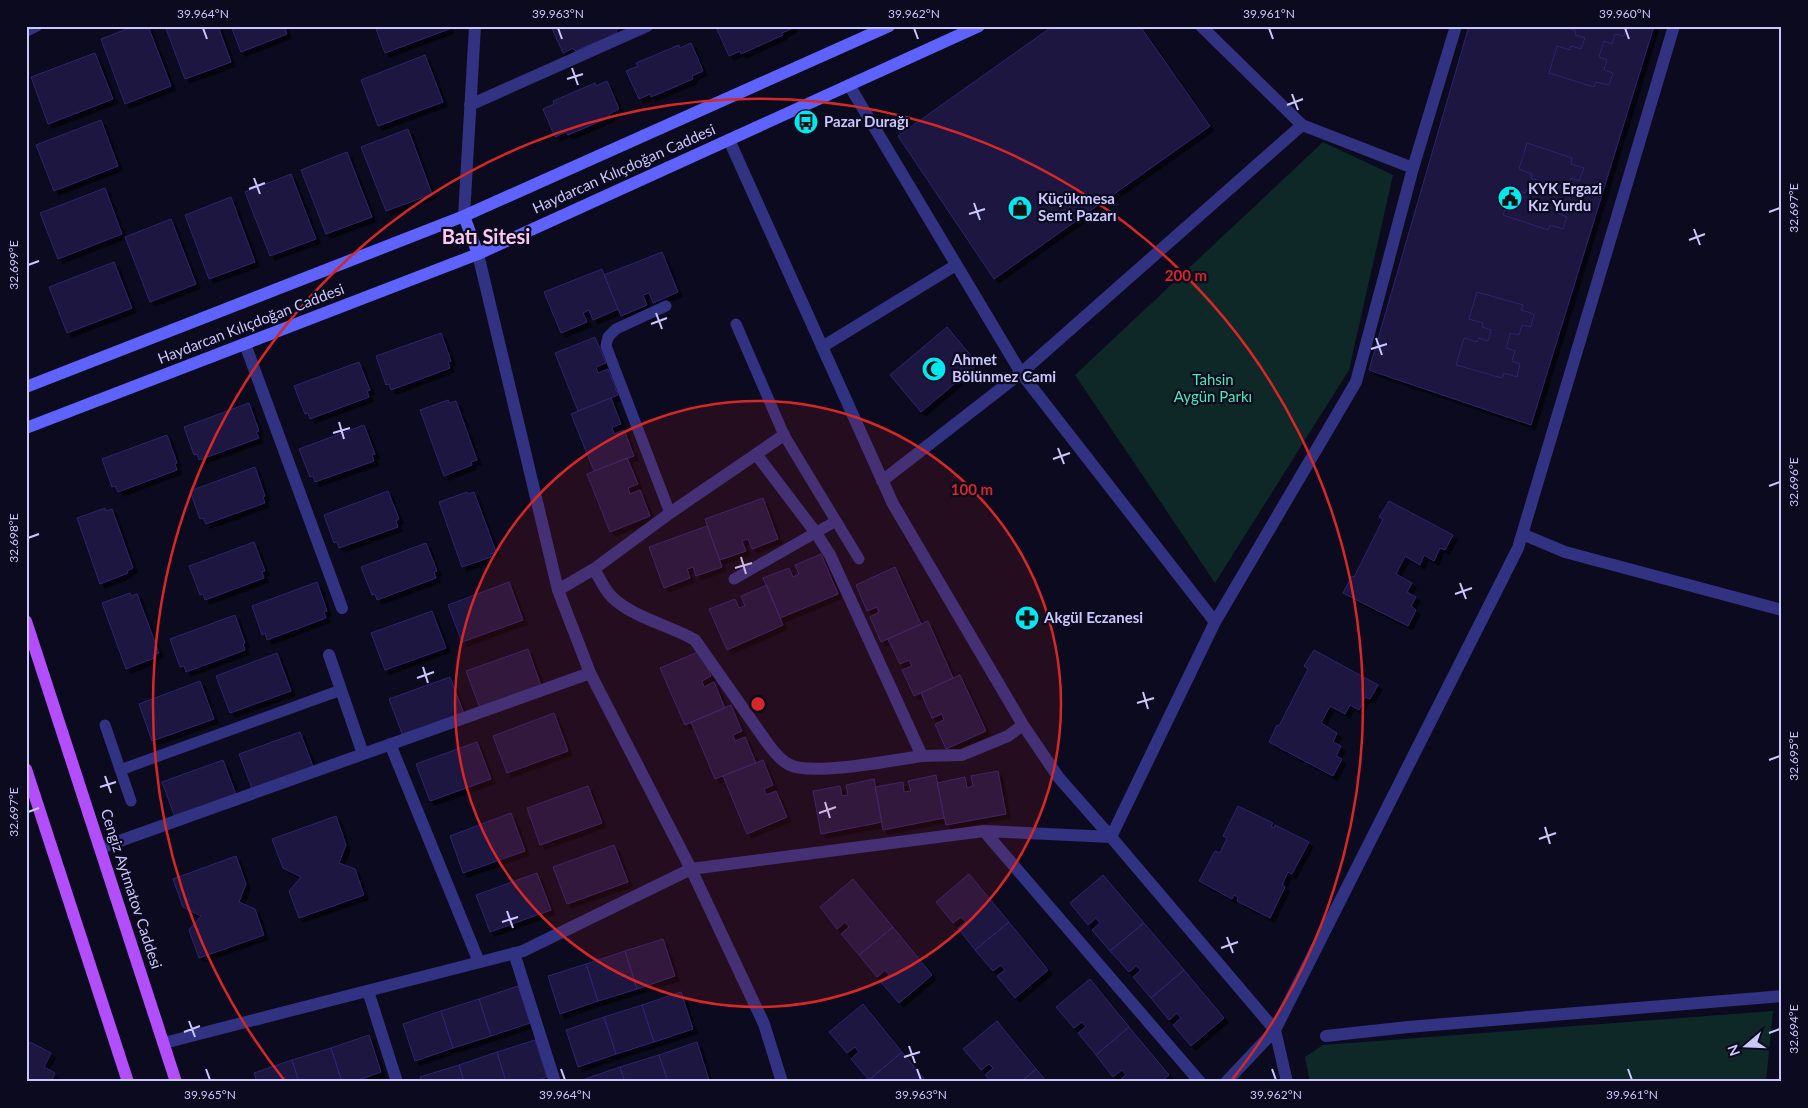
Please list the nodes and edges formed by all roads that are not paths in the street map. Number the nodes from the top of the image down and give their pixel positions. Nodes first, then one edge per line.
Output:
1 (36, 26) edge
2 (475, 26) edge
3 (647, 26) edge
4 (889, 26) edge
5 (979, 26) edge
6 (1201, 26) edge
7 (1456, 26) edge
8 (1674, 26) edge
9 (26, 31) edge
10 (849, 85) junction
11 (470, 105) junction
12 (1302, 125) junction
13 (729, 140) junction
14 (1412, 168) junction
15 (464, 216) junction
16 (478, 254) junction
17 (956, 265) junction
18 (666, 306) dead end
19 (736, 324) dead end
20 (245, 344) junction
21 (822, 347) junction
22 (1021, 373) junction
23 (26, 387) edge
24 (26, 428) edge
25 (784, 435) junction
26 (756, 454) junction
27 (882, 481) junction
28 (670, 513) junction
29 (836, 521) junction
30 (816, 533) junction
31 (1522, 534) junction
32 (859, 558) dead end
33 (594, 569) junction
34 (734, 579) dead end
35 (558, 590) junction
36 (342, 608) dead end
37 (1782, 610) edge
38 (26, 621) edge
39 (1215, 622) junction
40 (329, 655) dead end
41 (590, 673) junction
42 (341, 690) junction
43 (105, 725) dead end
44 (1023, 725) junction
45 (390, 744) junction
46 (363, 754) junction
47 (922, 756) junction
48 (26, 769) edge
49 (120, 770) junction
50 (131, 801) dead end
51 (984, 831) junction
52 (1111, 837) junction
53 (100, 848) junction
54 (691, 869) junction
55 (514, 953) junction
56 (479, 962) junction
57 (368, 991) junction
58 (1782, 996) edge
59 (1275, 1030) junction
60 (1326, 1036) dead end
61 (164, 1043) junction
62 (128, 1082) edge
63 (176, 1082) edge
64 (397, 1082) edge
65 (555, 1082) edge
66 (782, 1082) edge
67 (1200, 1082) edge
68 (1226, 1082) edge
69 (1287, 1082) edge

1 - 9 street
2 - 11 street
3 - 11 street
4 - 15 main road, Haydarcan Kılıçdoğan Caddesi
5 - 10 main road, Haydarcan Kılıçdoğan Caddesi
6 - 12 street
7 - 14 street
8 - 31 street
10 - 13 main road, Haydarcan Kılıçdoğan Caddesi
10 - 17 street
11 - 15 street
12 - 14 street
12 - 22 street
13 - 16 main road, Haydarcan Kılıçdoğan Caddesi
13 - 21 street
14 - 39 street
15 - 16 main road
15 - 23 main road, Haydarcan Kılıçdoğan Caddesi
16 - 20 main road, Haydarcan Kılıçdoğan Caddesi
16 - 35 street
17 - 21 street
17 - 22 street
18 - 28 lane
19 - 25 lane
20 - 24 main road, Haydarcan Kılıçdoğan Caddesi
20 - 36 street
21 - 27 street
22 - 27 street
22 - 39 street
25 - 26 street
25 - 29 lane
26 - 28 street
26 - 30 street
27 - 44 street
28 - 33 street
29 - 30 lane
29 - 32 lane
30 - 34 lane
30 - 47 street
31 - 37 street
31 - 59 street
33 - 35 street
33 - 47 street
35 - 41 street
38 - 53 main road, Cengiz Aytmatov Caddesi
39 - 52 street
40 - 42 street
41 - 45 street
41 - 54 street
42 - 46 street
42 - 49 lane
43 - 49 lane
44 - 47 street
44 - 52 street
45 - 46 street
45 - 56 street
46 - 53 street
48 - 62 main road
49 - 50 lane
51 - 52 street
51 - 54 street
51 - 67 street
52 - 59 street
53 - 61 main road, Cengiz Aytmatov Caddesi
54 - 55 street
54 - 66 street
55 - 56 street
55 - 65 street
56 - 57 street
57 - 61 street
57 - 64 street
58 - 60 street
59 - 68 street
59 - 69 street
61 - 63 main road, Cengiz Aytmatov Caddesi

